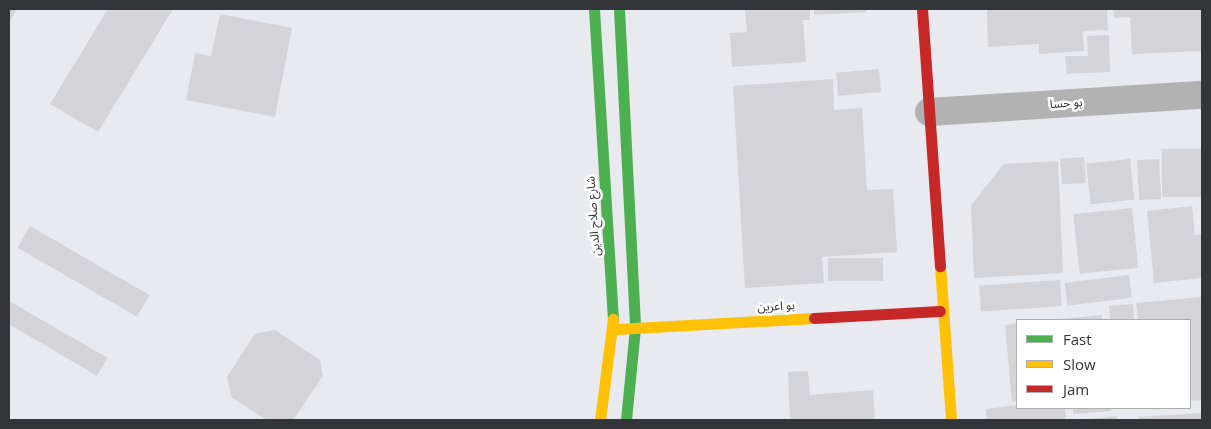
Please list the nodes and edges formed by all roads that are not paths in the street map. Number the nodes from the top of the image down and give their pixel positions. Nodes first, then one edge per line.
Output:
1 (594, 9) edge
2 (619, 9) edge
3 (922, 9) edge
4 (1202, 95) edge
5 (929, 112) junction
6 (940, 311) junction
7 (635, 328) junction
8 (614, 329) junction
9 (600, 420) edge
10 (626, 420) edge
11 (951, 420) edge

1 - 8 street, شارع صلاح الدين
2 - 7 street
3 - 5 street
4 - 5 street, بو حسا
5 - 6 street
6 - 7 street, بو اعرين
6 - 11 street
7 - 8 street, بو اعرين
7 - 10 street
8 - 9 street, شارع صلاح الدين

